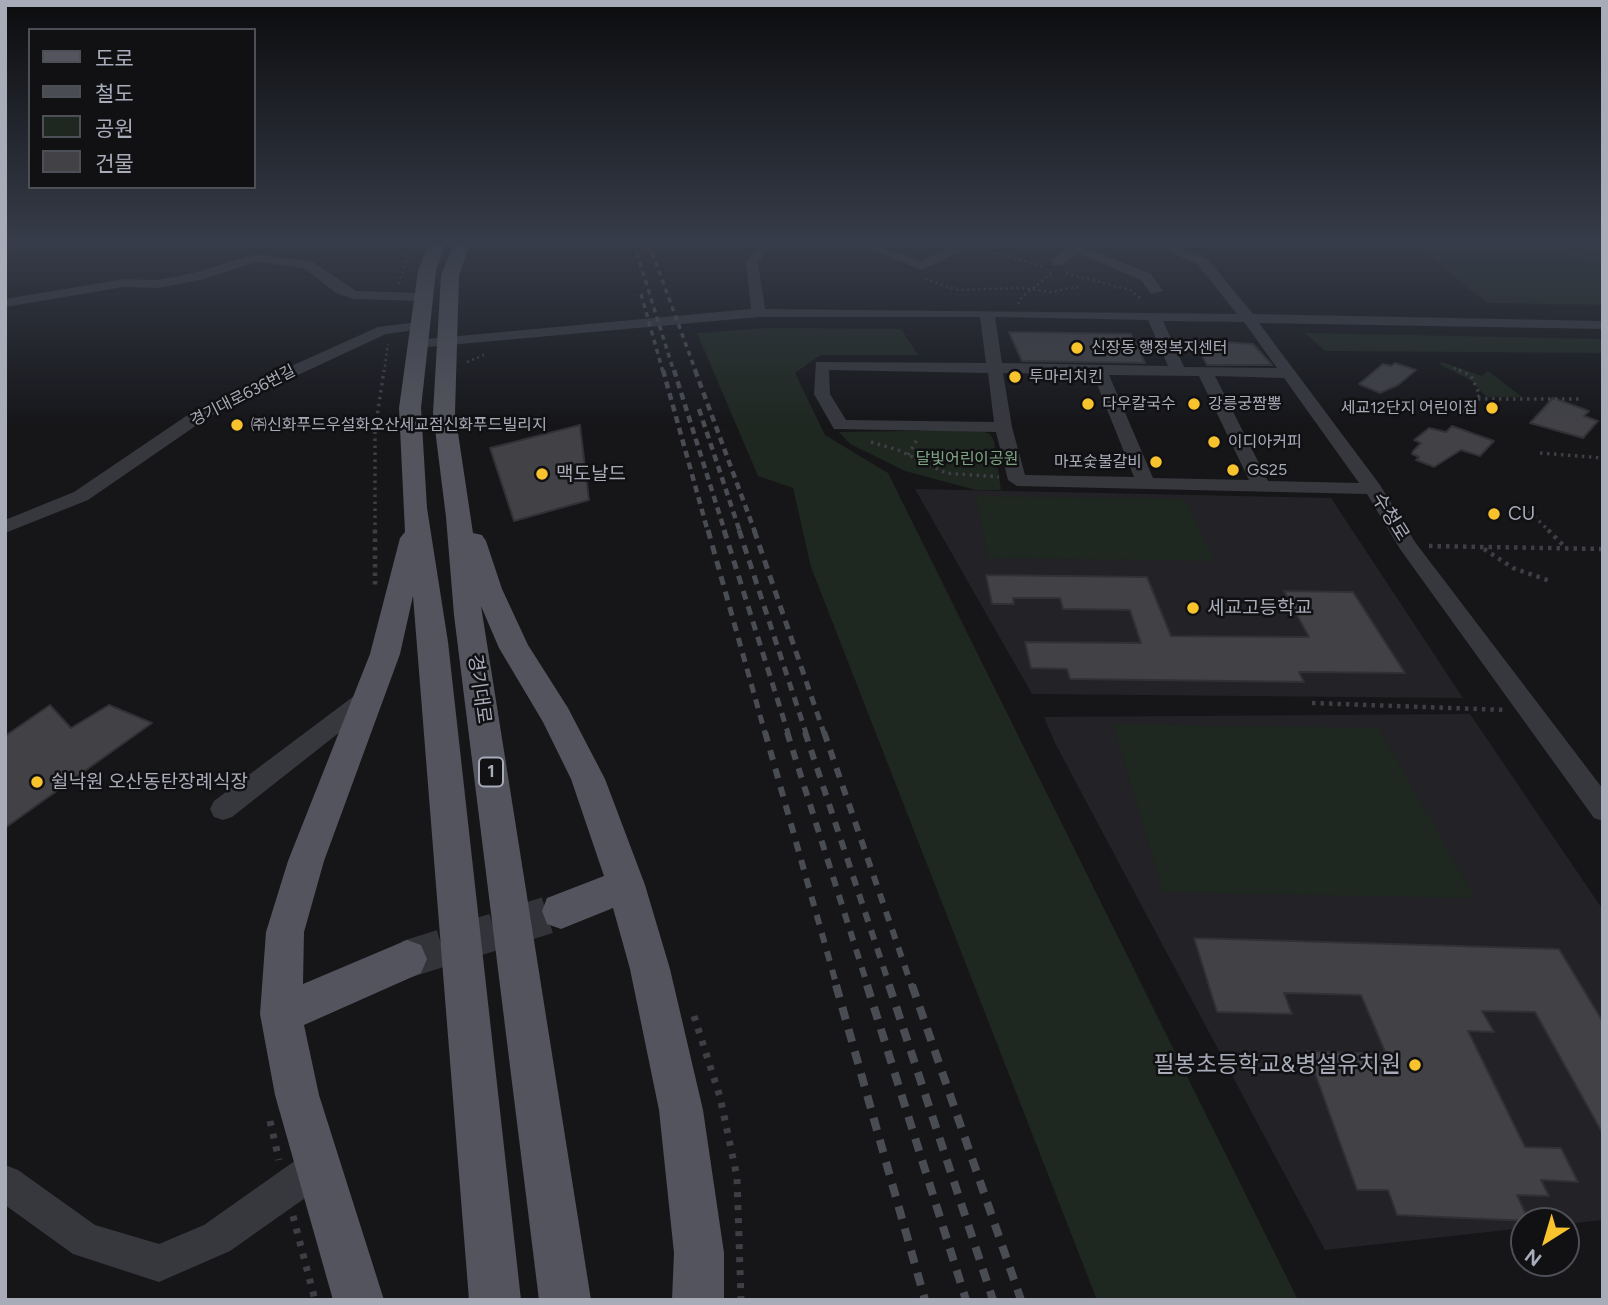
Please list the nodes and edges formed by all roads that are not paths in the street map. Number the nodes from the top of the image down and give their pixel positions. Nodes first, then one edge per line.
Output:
1 (376, 305) edge
2 (426, 305) edge
3 (436, 305) edge
4 (758, 305) edge
5 (1238, 305) edge
6 (759, 313) junction
7 (987, 313) junction
8 (1154, 317) junction
9 (1250, 320) junction
10 (1603, 325) edge
11 (426, 327) junction
12 (995, 368) junction
13 (1099, 369) junction
14 (1178, 371) junction
15 (1204, 371) junction
16 (1288, 373) junction
17 (1003, 427) junction
18 (1146, 484) junction
19 (1261, 486) junction
20 (1373, 489) junction
21 (459, 517) junction
22 (417, 524) junction
23 (5, 527) edge
24 (370, 696) junction
25 (223, 809) dead end
26 (1603, 810) edge
27 (626, 885) junction
28 (561, 911) tunnel mouth
29 (407, 959) tunnel mouth
30 (281, 1014) junction
31 (318, 1166) junction
32 (5, 1184) edge
33 (359, 1300) edge
34 (495, 1300) edge
35 (565, 1300) edge
36 (698, 1300) edge

1 - 11 street
2 - 11 main road, 경기대로 / 1
3 - 11 main road, 경기대로 / 1
4 - 6 street
5 - 9 street, 수청로
6 - 7 street
6 - 11 street
7 - 8 street
7 - 12 street
8 - 9 street
8 - 14 street
9 - 10 street
9 - 16 street, 수청로
11 - 21 main road, 경기대로 / 1
11 - 22 main road, 경기대로 / 1
11 - 23 street, 경기대로636번길
12 - 13 street
12 - 17 street
12 - 17 street
13 - 14 street
13 - 18 street
14 - 15 street
15 - 16 street
15 - 19 street
16 - 20 street, 수청로
17 - 18 street
18 - 19 street
19 - 20 street
20 - 26 street, 수청로
21 - 27 main road
21 - 35 main road, 경기대로 / 1
22 - 24 main road
22 - 34 main road, 경기대로 / 1
24 - 25 street
24 - 30 main road
27 - 28 main road
27 - 36 main road
29 - 30 main road
30 - 31 main road
31 - 32 street
31 - 33 main road

